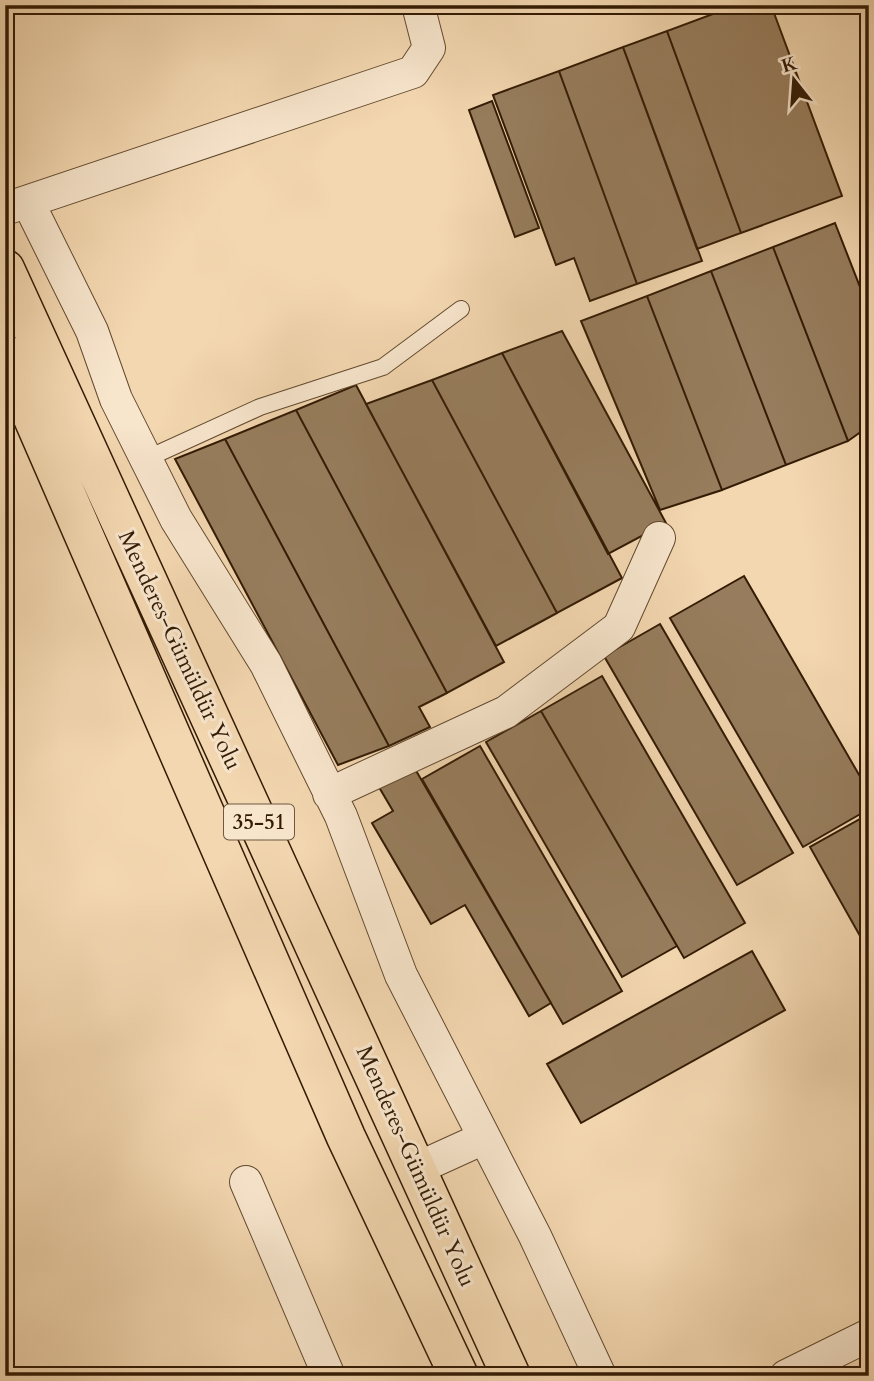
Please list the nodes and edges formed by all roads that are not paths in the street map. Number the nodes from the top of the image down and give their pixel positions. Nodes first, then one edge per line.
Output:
1 (418, 5) edge
2 (17, 205) edge
3 (5, 270) edge
4 (461, 309) dead end
5 (5, 354) edge
6 (146, 459) junction
7 (659, 538) dead end
8 (329, 794) junction
9 (484, 1138) junction
10 (418, 1168) junction
11 (246, 1182) dead end
12 (869, 1335) edge
13 (330, 1376) edge
14 (458, 1376) edge
15 (511, 1376) edge
16 (600, 1376) edge
17 (786, 1376) edge

1 - 2 street
2 - 6 street
3 - 10 main road, Menderes-Gümüldür Yolu / 35-51
4 - 6 lane
5 - 14 main road, Menderes-Gümüldür Yolu / 35-51
6 - 8 street
7 - 8 street
8 - 9 street
9 - 10 street
9 - 16 street
10 - 15 main road, Menderes-Gümüldür Yolu / 35-51
11 - 13 street
12 - 17 street

